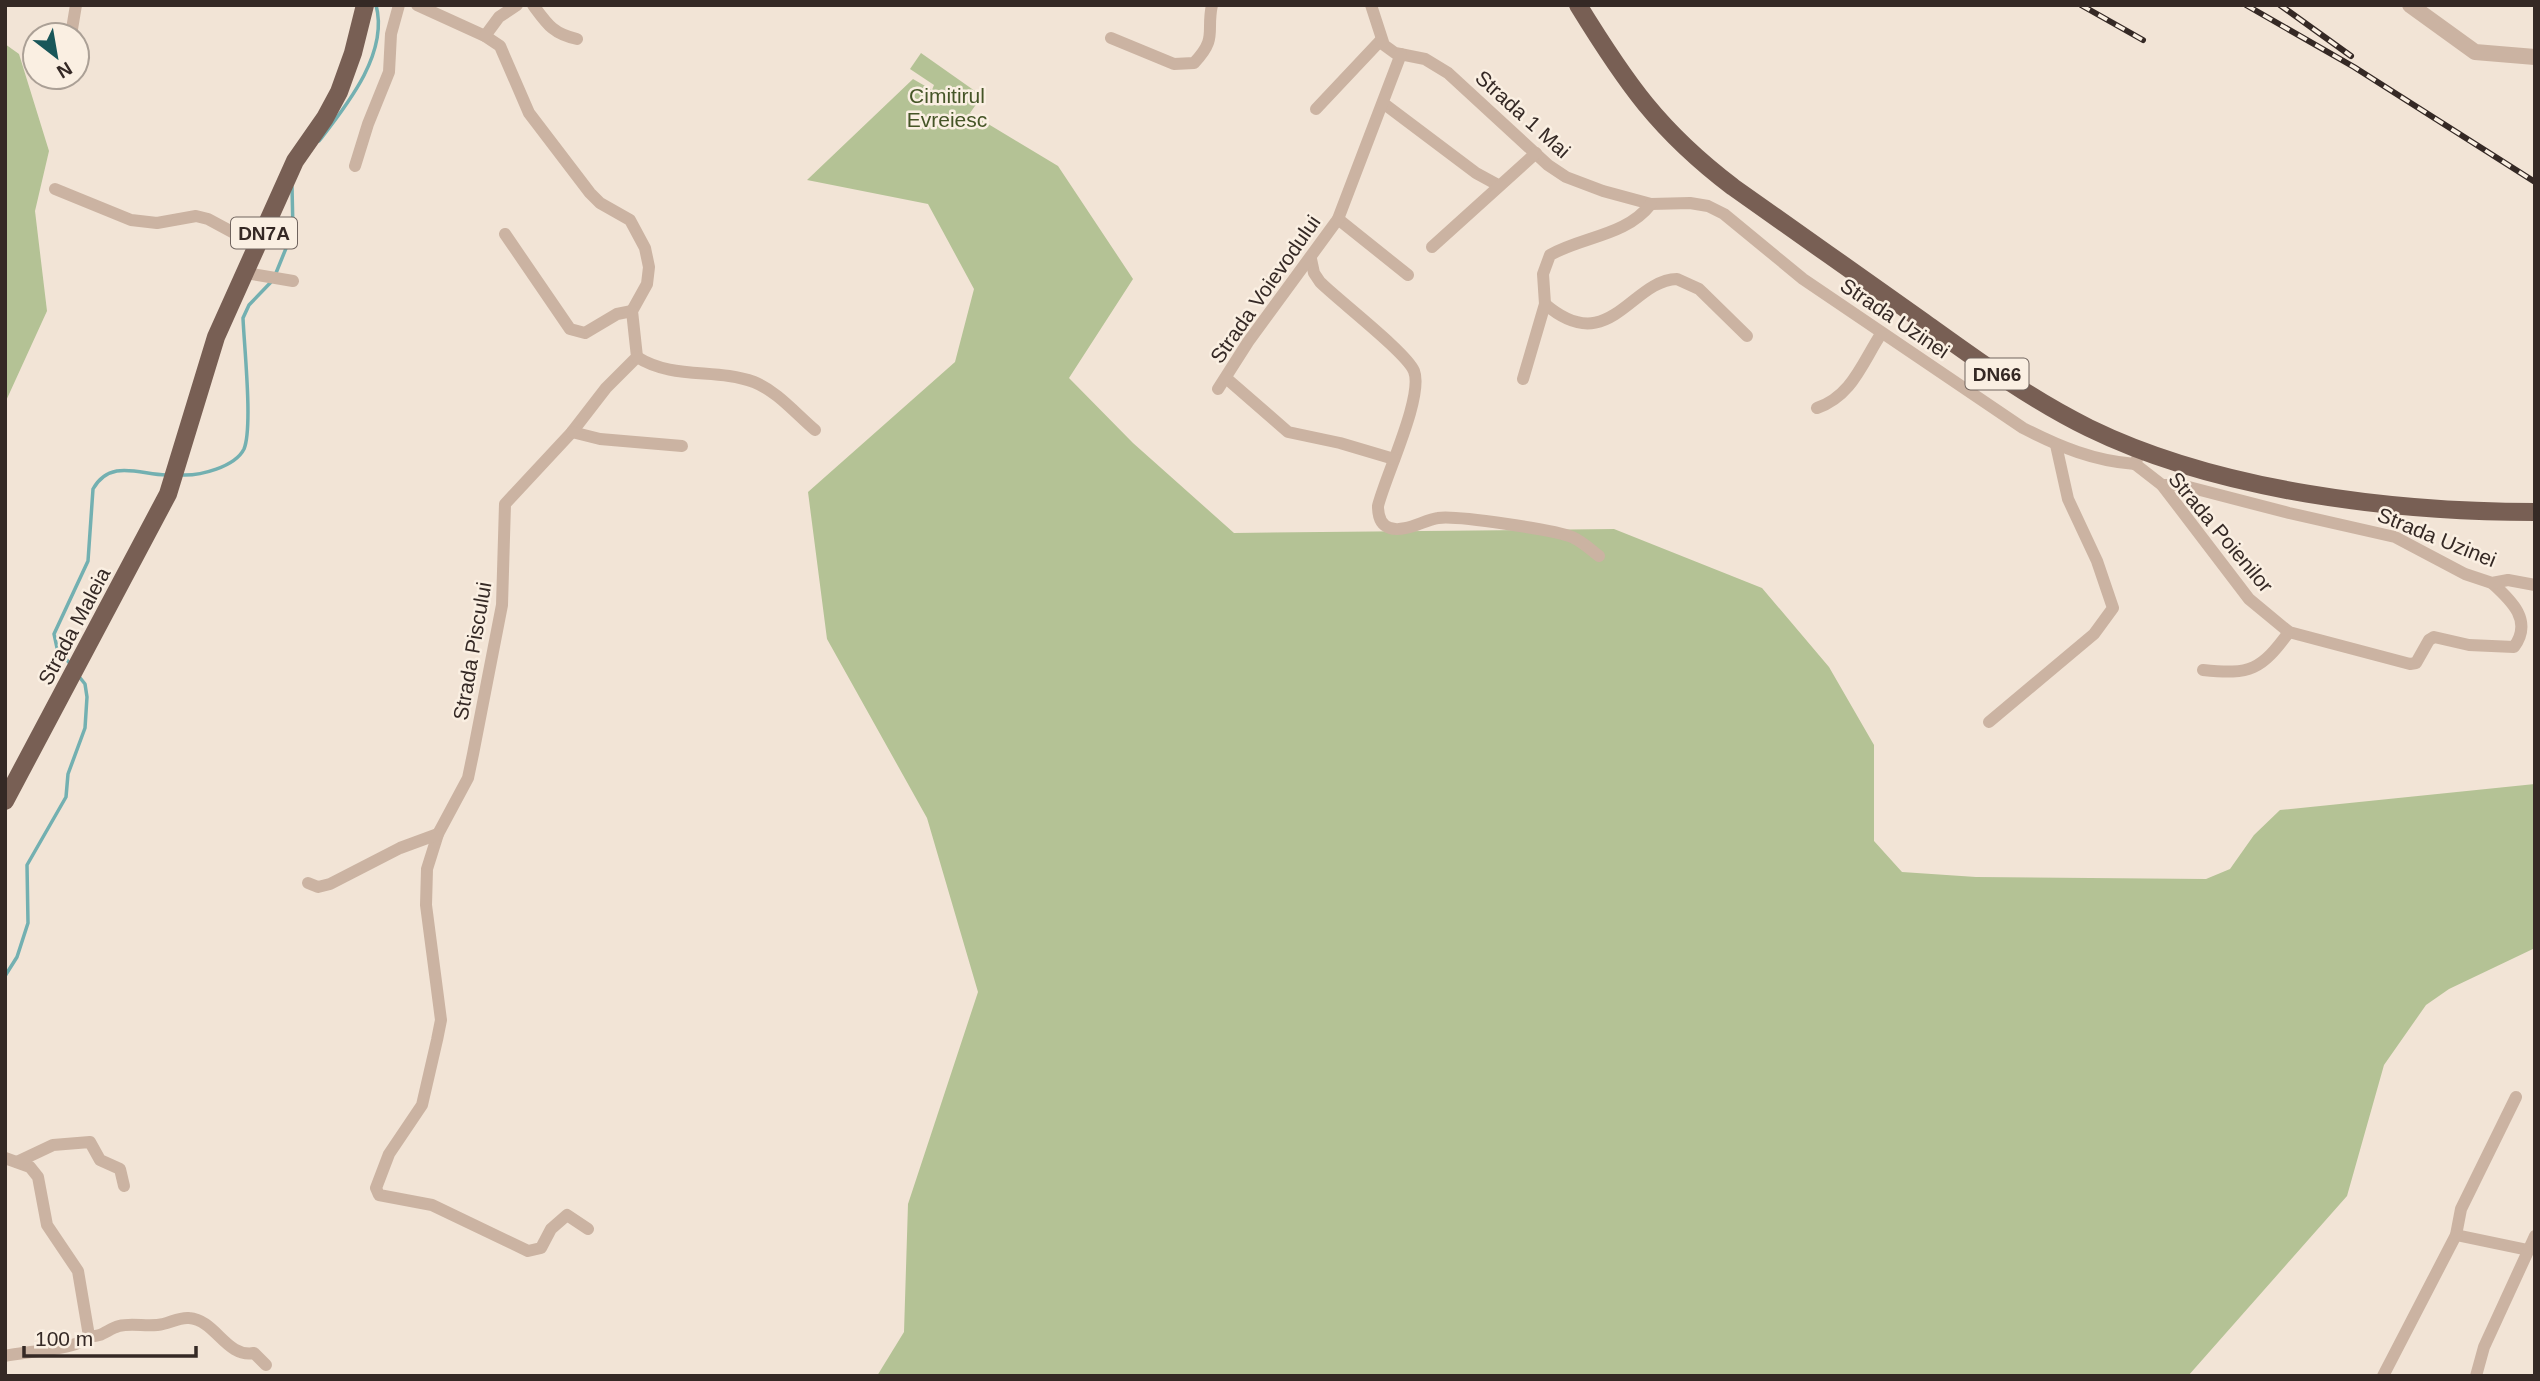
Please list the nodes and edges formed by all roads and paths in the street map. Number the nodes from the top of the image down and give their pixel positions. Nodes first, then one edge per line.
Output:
1 (365, 5) edge
2 (399, 5) edge
3 (416, 5) edge
4 (517, 5) edge
5 (533, 5) edge
6 (1371, 5) edge
7 (1578, 5) edge
8 (2410, 5) edge
9 (1209, 7) edge
10 (485, 36) junction
11 (1111, 38) dead end
12 (577, 39) dead end
13 (1381, 40) junction
14 (1401, 54) junction
15 (2535, 57) edge
16 (1383, 103) junction
17 (1316, 109) dead end
18 (1536, 153) junction
19 (355, 166) dead end
20 (1498, 186) junction
21 (55, 189) dead end
22 (1658, 205) junction
23 (1338, 219) junction
24 (505, 234) dead end
25 (258, 246) junction
26 (1432, 247) dead end
27 (1311, 259) junction
28 (246, 273) junction
29 (1408, 275) dead end
30 (288, 279) dead end
31 (1545, 303) junction
32 (632, 311) junction
33 (1881, 334) junction
34 (1747, 336) dead end
35 (637, 357) junction
36 (1523, 379) dead end
37 (1817, 408) dead end
38 (815, 430) dead end
39 (572, 432) junction
40 (2056, 445) junction
41 (682, 446) dead end
42 (2138, 457) junction
43 (1394, 459) junction
44 (2162, 485) junction
45 (2535, 512) edge
46 (1599, 556) dead end
47 (2492, 583) junction
48 (2535, 585) edge
49 (2289, 632) junction
50 (2203, 670) dead end
51 (1989, 722) dead end
52 (5, 802) edge
53 (438, 834) junction
54 (309, 883) dead end
55 (2516, 1097) dead end
56 (11, 1160) edge
57 (124, 1186) dead end
58 (589, 1228) dead end
59 (2456, 1235) junction
60 (2535, 1236) edge
61 (2528, 1250) junction
62 (89, 1336) junction
63 (5, 1356) edge
64 (266, 1366) dead end
65 (2384, 1376) edge
66 (2476, 1376) edge

1 - 25 main road, DN7A
2 - 19 street
3 - 10 street
4 - 10 street
5 - 12 street
6 - 13 street
7 - 42 main road, DN66
8 - 15 street
9 - 11 street
10 - 32 street
13 - 14 street, Strada 1 Mai
13 - 17 street
14 - 16 street, Strada Voievodului
14 - 18 street, Strada 1 Mai
16 - 20 street
16 - 23 street, Strada Voievodului
18 - 20 street
18 - 22 street, Strada 1 Mai
20 - 26 street
21 - 25 street
22 - 31 street
22 - 33 street, Strada Uzinei
23 - 27 street, Strada Voievodului
23 - 29 street
24 - 32 street
25 - 28 main road, DN7A
27 - 43 street
27 - 43 street, Strada Voievodului
28 - 30 street
28 - 52 main road, Strada Maleia / DN7A
31 - 34 street
31 - 36 street
32 - 35 street
33 - 37 street
33 - 40 street, Strada Uzinei
35 - 38 street
35 - 39 street, Strada Piscului
39 - 41 street
39 - 53 street, Strada Piscului
40 - 42 street, Strada Uzinei
40 - 51 street
42 - 44 street, Strada Poienilor
42 - 45 main road, DN66
43 - 46 street
44 - 47 street, Strada Uzinei
44 - 49 street, Strada Poienilor
47 - 48 street, Strada Uzinei
47 - 49 street, Strada Poienilor
49 - 50 street
53 - 54 street
53 - 58 street, Strada Piscului
55 - 59 street
56 - 57 street
56 - 62 street
59 - 61 street
59 - 65 street
60 - 61 street
61 - 66 street
62 - 63 street
62 - 64 street

